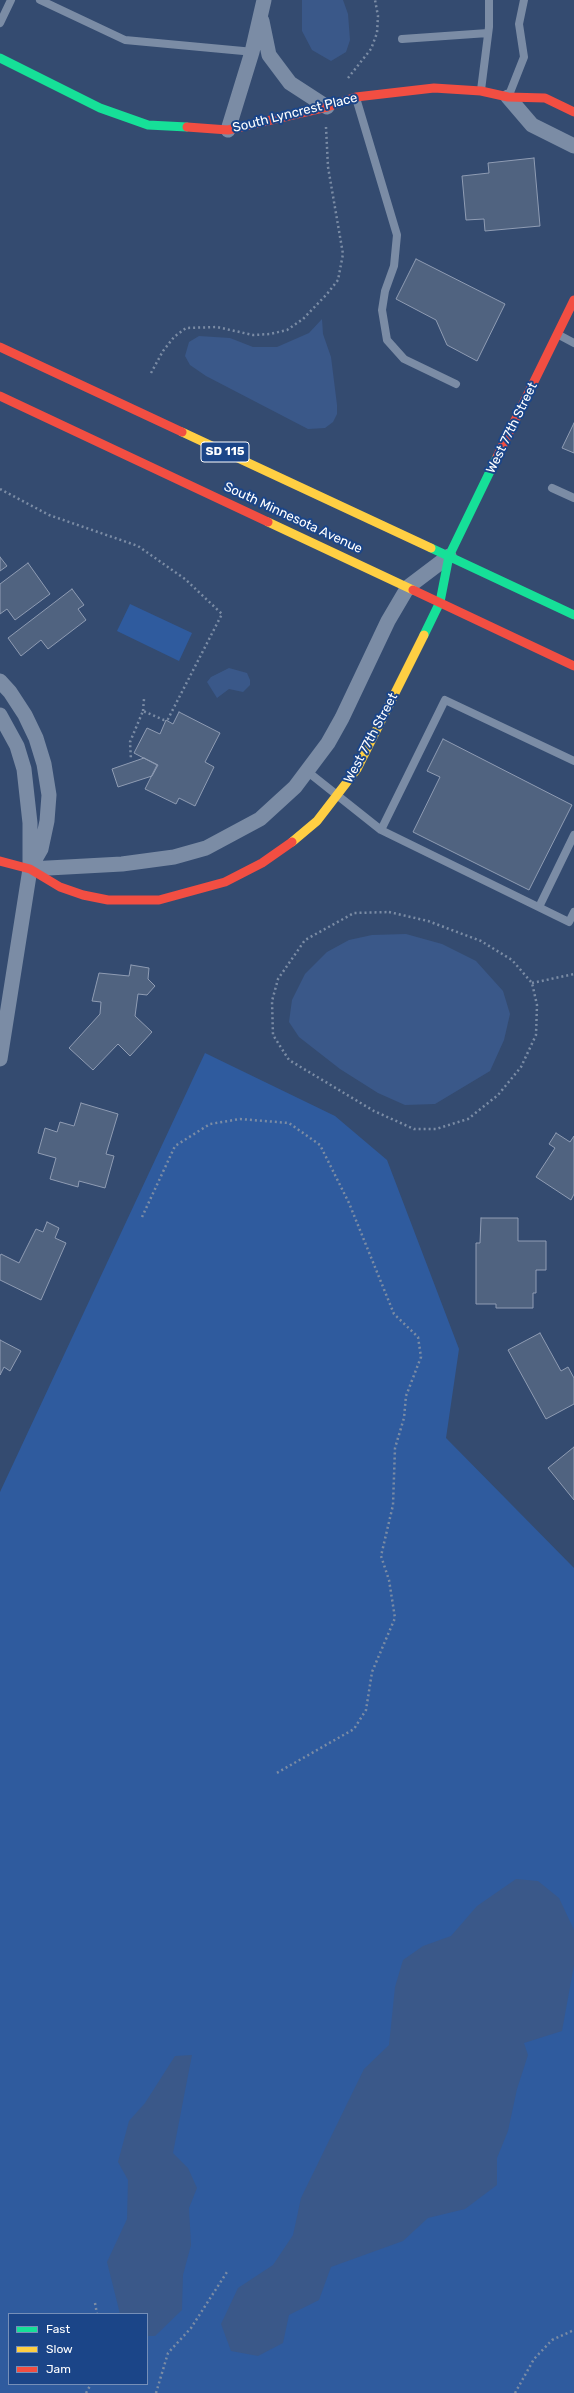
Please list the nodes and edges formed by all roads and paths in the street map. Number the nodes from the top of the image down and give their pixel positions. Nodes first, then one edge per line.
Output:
1 (11, 0) edge
2 (40, 0) edge
3 (264, 0) edge
4 (375, 0) edge
5 (489, 0) edge
6 (524, 0) edge
7 (261, 17) junction
8 (0, 23) edge
9 (488, 33) junction
10 (402, 39) dead end
11 (252, 52) junction
12 (269, 55) junction
13 (0, 58) edge
14 (344, 81) dead end
15 (481, 91) junction
16 (356, 97) junction
17 (508, 97) junction
18 (330, 106) junction
19 (574, 112) edge
20 (228, 130) junction
21 (574, 146) edge
22 (574, 300) edge
23 (557, 335) junction
24 (574, 343) edge
25 (0, 347) edge
26 (151, 373) dead end
27 (456, 384) dead end
28 (0, 396) edge
29 (552, 488) dead end
30 (0, 489) edge
31 (574, 498) edge
32 (449, 556) junction
33 (408, 587) junction
34 (440, 602) junction
35 (574, 616) edge
36 (574, 666) edge
37 (0, 681) edge
38 (144, 699) dead end
39 (143, 711) junction
40 (0, 715) edge
41 (131, 760) dead end
42 (574, 761) edge
43 (308, 772) junction
44 (338, 796) junction
45 (381, 830) junction
46 (574, 835) edge
47 (0, 861) edge
48 (30, 869) junction
49 (539, 907) junction
50 (574, 912) edge
51 (574, 974) edge
52 (532, 982) junction
53 (0, 1059) edge
54 (142, 1217) dead end
55 (275, 1774) dead end
56 (227, 2272) dead end
57 (95, 2303) dead end
58 (97, 2313) edge
59 (574, 2330) edge
60 (156, 2393) edge
61 (515, 2393) edge

1 - 8 lane
2 - 11 lane
3 - 7 street
4 - 14 path
5 - 9 lane
6 - 17 lane
7 - 11 street
7 - 12 street
9 - 10 lane
9 - 15 lane
11 - 12 lane
11 - 20 street
12 - 18 street
13 - 20 street, South Lyncrest Place
15 - 16 street, South Lyncrest Place
15 - 17 street, South Lyncrest Place
16 - 18 street, South Lyncrest Place
16 - 27 lane
17 - 19 street, South Lyncrest Place
17 - 21 street
18 - 20 street, South Lyncrest Place
18 - 26 path
22 - 23 street, West 77th Street
23 - 24 lane
23 - 32 street, West 77th Street
25 - 32 street, SD 115
28 - 33 street, South Minnesota Avenue
29 - 31 lane
30 - 39 path
32 - 33 street, West 77th Street
32 - 34 street, West 77th Street
32 - 35 street, SD 115
33 - 34 street, South Minnesota Avenue
33 - 43 street, West 77th Street
34 - 36 street, South Minnesota Avenue
34 - 44 street, West 77th Street
37 - 48 street
38 - 39 path
39 - 41 path
40 - 48 street
42 - 45 lane
43 - 44 lane
43 - 48 street, West 77th Street
44 - 45 lane
44 - 48 street, West 77th Street
45 - 49 lane
46 - 49 lane
47 - 48 street, West 77th Street
48 - 53 street
49 - 50 lane
51 - 52 path
52 - 52 path
54 - 55 path
56 - 60 path
57 - 58 path
59 - 61 path

